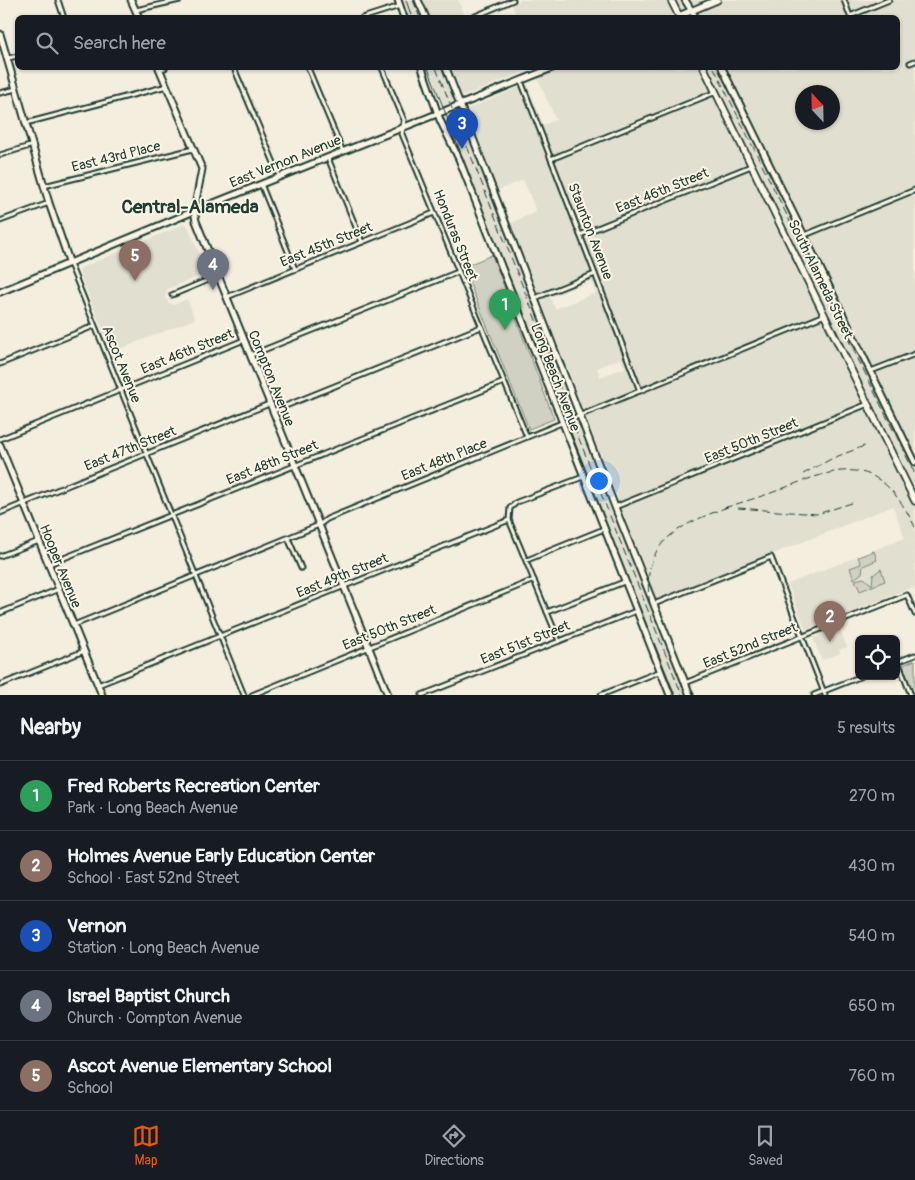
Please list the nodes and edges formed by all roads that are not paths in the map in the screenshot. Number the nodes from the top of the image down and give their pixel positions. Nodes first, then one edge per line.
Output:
1 (58, 0) edge
2 (131, 0) edge
3 (180, 0) edge
4 (418, 0) edge
5 (514, 0) edge
6 (671, 0) edge
7 (685, 0) edge
8 (717, 0) edge
9 (844, 0) edge
10 (890, 0) edge
11 (399, 3) edge
12 (136, 10) junction
13 (692, 10) junction
14 (63, 15) edge
15 (138, 15) edge
16 (369, 15) edge
17 (403, 15) edge
18 (425, 15) edge
19 (478, 15) edge
20 (677, 15) edge
21 (682, 15) edge
22 (694, 15) edge
23 (850, 15) edge
24 (852, 15) edge
25 (0, 34) edge
26 (15, 57) edge
27 (7, 58) junction
28 (915, 61) edge
29 (910, 63) dead end
30 (162, 70) edge
31 (235, 70) edge
32 (309, 70) edge
33 (383, 70) edge
34 (423, 70) edge
35 (447, 70) edge
36 (547, 70) edge
37 (705, 70) edge
38 (723, 70) edge
39 (520, 80) junction
40 (167, 86) junction
41 (16, 89) junction
42 (716, 92) junction
43 (0, 93) edge
44 (461, 104) junction
45 (438, 114) junction
46 (26, 123) junction
47 (403, 128) junction
48 (33, 144) junction
49 (193, 149) junction
50 (343, 152) junction
51 (0, 155) edge
52 (328, 158) junction
53 (551, 159) junction
54 (752, 166) junction
55 (280, 177) junction
56 (261, 184) junction
57 (44, 186) junction
58 (915, 190) edge
59 (49, 203) junction
60 (194, 211) junction
61 (434, 213) junction
62 (0, 222) edge
63 (580, 235) junction
64 (805, 235) junction
65 (362, 242) junction
66 (70, 264) junction
67 (295, 269) junction
68 (458, 272) junction
69 (595, 274) junction
70 (218, 276) junction
71 (0, 292) edge
72 (172, 295) dead end
73 (226, 297) junction
74 (535, 298) junction
75 (825, 315) junction
76 (94, 326) junction
77 (481, 327) junction
78 (244, 340) junction
79 (915, 354) edge
80 (250, 355) junction
81 (0, 364) edge
82 (871, 372) junction
83 (504, 382) junction
84 (120, 389) junction
85 (640, 391) junction
86 (269, 404) junction
87 (868, 404) junction
88 (272, 411) junction
89 (580, 415) junction
90 (562, 423) junction
91 (527, 437) junction
92 (0, 439) edge
93 (0, 445) edge
94 (147, 454) junction
95 (915, 462) edge
96 (294, 464) junction
97 (584, 477) junction
98 (915, 500) edge
99 (24, 504) junction
100 (615, 507) junction
101 (0, 514) edge
102 (171, 515) junction
103 (509, 520) junction
104 (319, 525) junction
105 (604, 529) junction
106 (288, 538) junction
107 (39, 540) junction
108 (0, 556) edge
109 (526, 560) junction
110 (48, 564) junction
111 (301, 568) dead end
112 (197, 576) junction
113 (534, 580) junction
114 (624, 582) junction
115 (345, 587) junction
116 (59, 589) junction
117 (654, 604) junction
118 (636, 610) junction
119 (547, 612) junction
120 (0, 613) edge
121 (915, 614) edge
122 (73, 625) junction
123 (221, 637) junction
124 (802, 637) junction
125 (559, 641) junction
126 (370, 648) junction
127 (84, 651) junction
128 (915, 655) edge
129 (900, 661) edge
130 (900, 669) edge
131 (661, 671) junction
132 (855, 679) edge
133 (686, 683) junction
134 (0, 685) edge
135 (98, 685) junction
136 (824, 693) edge
137 (102, 695) edge
138 (244, 695) edge
139 (252, 695) edge
140 (388, 695) edge
141 (422, 695) edge
142 (601, 695) edge
143 (670, 695) edge
144 (690, 695) edge
145 (814, 695) edge
146 (911, 695) edge

1 - 14 street
2 - 12 street
3 - 12 street
4 - 18 street
5 - 19 street
6 - 20 main road
7 - 13 street
8 - 13 main road
9 - 23 street
10 - 24 street
11 - 16 street
11 - 17 street
12 - 15 street
13 - 21 main road
13 - 22 street
25 - 27 street, Ascot Avenue
26 - 27 street
27 - 41 street, Ascot Avenue
28 - 29 street
30 - 40 street, Compton Avenue
31 - 55 street
32 - 50 street
33 - 47 street, Honduras Street
34 - 45 street, Long Beach Avenue
35 - 44 street, Long Beach Avenue
36 - 39 street, East Vernon Avenue
37 - 42 main road, South Alameda Street
38 - 64 street, South Alameda Street
39 - 44 street, East Vernon Avenue
39 - 53 street, Staunton Avenue
40 - 46 street
40 - 49 street, Compton Avenue
41 - 43 street
41 - 46 street, Ascot Avenue
42 - 53 street
42 - 54 main road, South Alameda Street
44 - 45 street, East Vernon Avenue
44 - 74 street, Long Beach Avenue
45 - 47 street, East Vernon Avenue
45 - 90 street, Long Beach Avenue
46 - 48 street, Ascot Avenue
47 - 50 street, East Vernon Avenue
47 - 61 street, Honduras Street
48 - 51 street
48 - 57 street, Ascot Avenue
49 - 57 street, East 43rd Place
49 - 60 street, Compton Avenue
50 - 52 street, East Vernon Avenue
52 - 55 street, East Vernon Avenue
52 - 65 street
53 - 63 street, Staunton Avenue
54 - 63 street, East 46th Street
54 - 75 main road, South Alameda Street
55 - 56 street, East Vernon Avenue
56 - 60 street, East Vernon Avenue
56 - 67 street
57 - 59 street, Ascot Avenue
58 - 64 street
59 - 62 street
59 - 66 street, Ascot Avenue
60 - 66 street, East Vernon Avenue
60 - 70 street, Compton Avenue
61 - 65 street, East 45th Street
61 - 68 street, Honduras Street
63 - 69 street, Staunton Avenue
64 - 82 street, South Alameda Street
65 - 67 street, East 45th Street
66 - 71 street, East Vernon Avenue
66 - 76 street, Ascot Avenue
67 - 73 street, East 45th Street
68 - 77 street, Honduras Street
68 - 80 street, East 46th Street
69 - 74 street
69 - 85 street, Staunton Avenue
70 - 72 street
70 - 73 street, Compton Avenue
73 - 78 street, Compton Avenue
74 - 89 street, Long Beach Avenue
75 - 85 street, East 48th Place
75 - 87 main road, South Alameda Street
76 - 81 street
76 - 84 street, Ascot Avenue
77 - 83 street, Honduras Street
77 - 88 street
78 - 80 street, Compton Avenue
78 - 84 street, East 46th Street
79 - 82 street
80 - 86 street, Compton Avenue
82 - 95 street, South Alameda Street
83 - 91 street, Honduras Street
83 - 96 street, East 48th Street
84 - 92 street, East 46th Street
84 - 94 street, Ascot Avenue
85 - 89 street, East 48th Place
86 - 88 street, Compton Avenue
86 - 94 street, East 47th Street
87 - 98 main road, South Alameda Street
87 - 100 street, East 50th Street
88 - 96 street, Compton Avenue
89 - 90 street, East 48th Place
89 - 100 street, Long Beach Avenue
90 - 91 street, East 48th Place
90 - 97 street, Long Beach Avenue
91 - 104 street, East 48th Place
93 - 99 street, Hooper Avenue
94 - 99 street, East 47th Street
94 - 102 street, Ascot Avenue
96 - 102 street, East 48th Street
96 - 104 street, Compton Avenue
97 - 103 street
97 - 105 street, Long Beach Avenue
99 - 101 street, East 47th Street
99 - 107 street, Hooper Avenue
100 - 117 street, Long Beach Avenue
102 - 110 street, East 48th Street
102 - 112 street, Ascot Avenue
103 - 109 street
103 - 115 street, East 49th Street
104 - 106 street, East 48th Place
104 - 115 street, Compton Avenue
105 - 109 street
105 - 114 street, Long Beach Avenue
106 - 111 street
106 - 112 street, East 48th Place
107 - 108 street
107 - 110 street, Hooper Avenue
109 - 113 street
110 - 116 street, Hooper Avenue
112 - 122 street, East 48th Place
112 - 123 street, Ascot Avenue
113 - 119 street
113 - 126 street, East 50th Street
114 - 118 street, Long Beach Avenue
114 - 119 street
115 - 123 street, East 49th Street
115 - 126 street, Compton Avenue
116 - 120 street
116 - 122 street, Hooper Avenue
117 - 124 street
117 - 133 street, Long Beach Avenue
118 - 125 street, East 51st Street
118 - 131 street, Long Beach Avenue
119 - 125 street
121 - 124 street, East 52nd Street
122 - 127 street, Hooper Avenue
123 - 135 street, East 49th Street
123 - 138 street, Ascot Avenue
124 - 133 street, East 52nd Street
124 - 136 street
125 - 141 street, East 51st Street
126 - 139 street, East 50th Street
126 - 140 street, Compton Avenue
127 - 134 street
127 - 135 street, Hooper Avenue
128 - 129 street
130 - 146 street
131 - 142 street
131 - 143 street, Long Beach Avenue
132 - 136 street
133 - 144 street, Long Beach Avenue
135 - 137 street, Hooper Avenue
136 - 145 street

